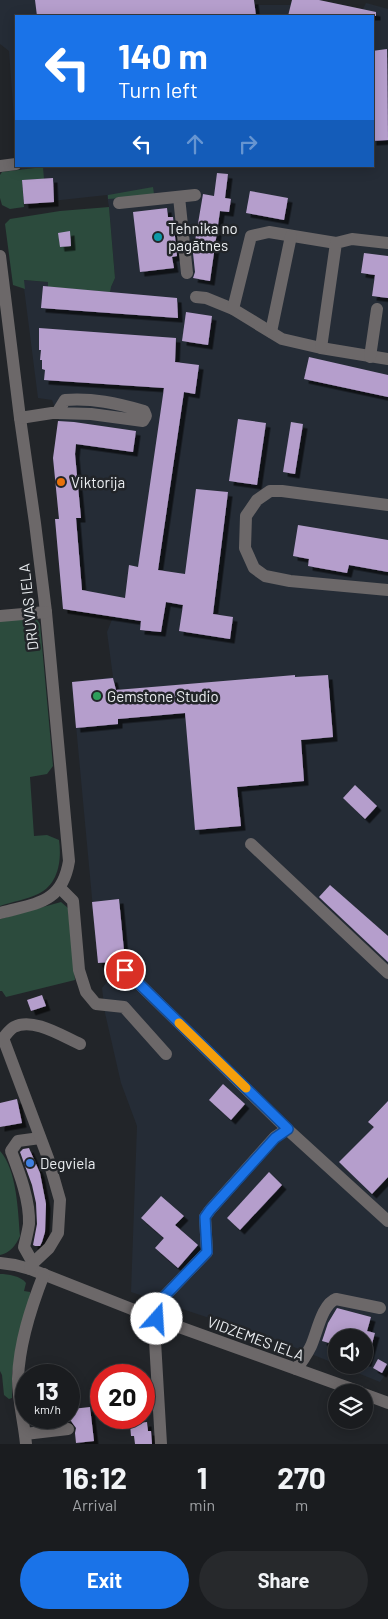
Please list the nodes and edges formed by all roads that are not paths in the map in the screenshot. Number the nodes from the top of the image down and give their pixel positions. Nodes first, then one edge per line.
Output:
1 (15, 164) edge
2 (0, 166) edge
3 (195, 195) dead end
4 (179, 197) junction
5 (119, 203) dead end
6 (291, 236) junction
7 (336, 243) junction
8 (388, 243) edge
9 (0, 256) edge
10 (187, 273) dead end
11 (196, 296) dead end
12 (233, 309) junction
13 (378, 310) dead end
14 (271, 332) junction
15 (321, 348) junction
16 (370, 357) junction
17 (388, 359) edge
18 (56, 413) junction
19 (20, 418) junction
20 (388, 504) edge
21 (388, 590) edge
22 (46, 612) junction
23 (1, 616) edge
24 (251, 844) dead end
25 (60, 888) junction
26 (0, 913) edge
27 (125, 970) dead end
28 (388, 973) edge
29 (80, 1044) dead end
30 (166, 1054) dead end
31 (288, 1129) junction
32 (40, 1138) junction
33 (388, 1221) edge
34 (0, 1263) edge
35 (32, 1266) junction
36 (44, 1274) junction
37 (380, 1308) dead end
38 (157, 1319) junction
39 (296, 1369) junction
40 (337, 1384) edge
41 (373, 1397) edge
42 (388, 1403) edge
43 (64, 1429) edge
44 (26, 1439) edge
45 (161, 1444) edge

1 - 2 street
3 - 4 street
4 - 5 street
4 - 10 street
6 - 7 street
6 - 12 street
6 - 14 street
7 - 8 street
7 - 15 street
9 - 19 street, DRUVAS IELA
11 - 12 street
12 - 14 street
13 - 16 street
14 - 15 street
15 - 16 street
16 - 17 street
18 - 18 street
18 - 19 street
19 - 22 street, DRUVAS IELA
20 - 21 street
22 - 23 street
22 - 25 street, DRUVAS IELA
24 - 28 street
25 - 26 street
25 - 30 street
27 - 31 street
29 - 32 street
31 - 33 street
31 - 38 street
32 - 35 street
32 - 35 street
34 - 35 street, VIDZEMES IELA
35 - 36 street, VIDZEMES IELA
36 - 38 street, VIDZEMES IELA
36 - 44 street
37 - 39 street
38 - 39 street, VIDZEMES IELA
38 - 45 street
39 - 40 street, VIDZEMES IELA
41 - 42 street, VIDZEMES IELA
43 - 44 street

